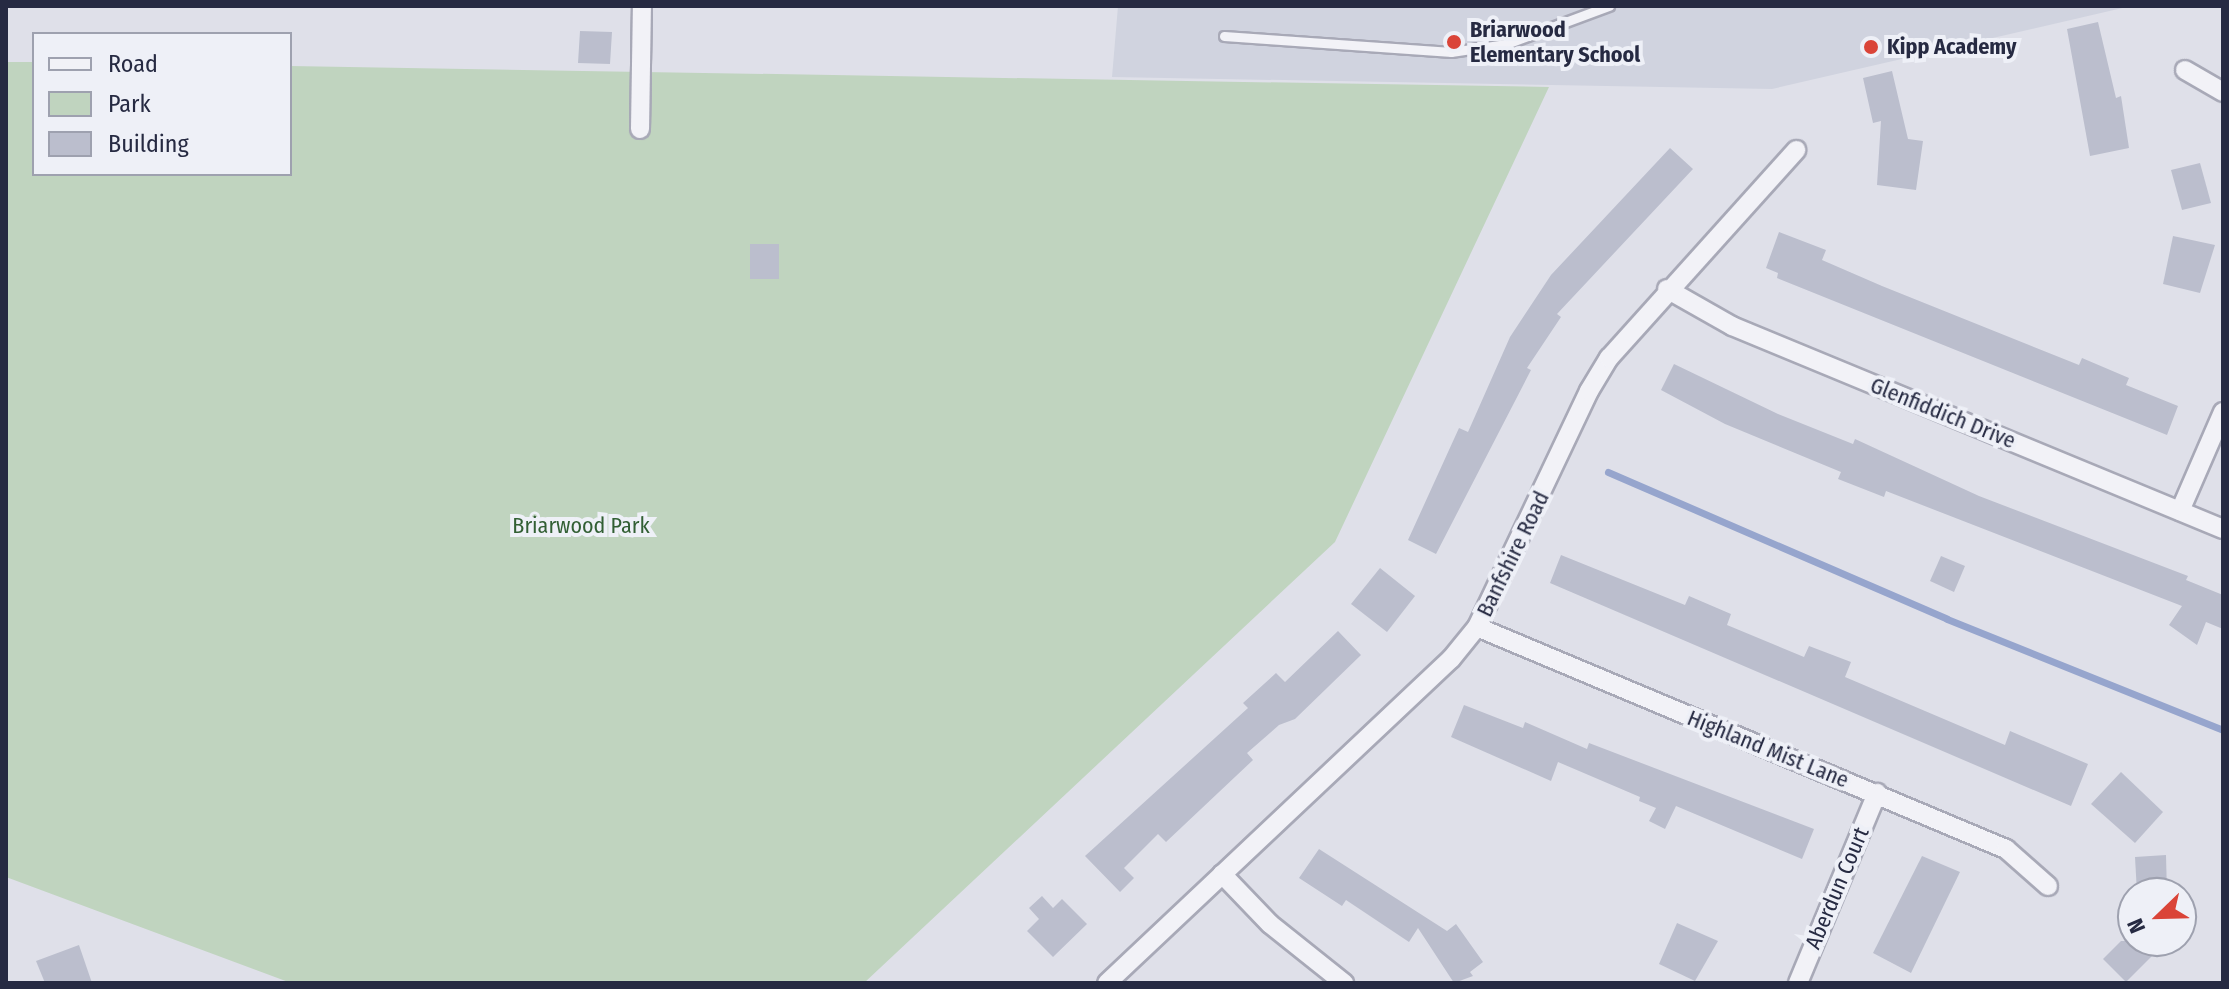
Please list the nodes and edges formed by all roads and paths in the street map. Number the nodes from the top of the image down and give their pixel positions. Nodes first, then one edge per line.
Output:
1 (642, 6) edge
2 (1609, 6) edge
3 (1224, 36) dead end
4 (2185, 70) dead end
5 (2223, 92) edge
6 (640, 129) dead end
7 (1796, 150) dead end
8 (1667, 289) junction
9 (2223, 412) edge
10 (2180, 511) junction
11 (2223, 529) edge
12 (1477, 627) junction
13 (1877, 793) junction
14 (1222, 874) junction
15 (2048, 886) dead end
16 (1107, 983) edge
17 (1344, 983) edge
18 (1798, 983) edge

1 - 6 street
2 - 3 lane
4 - 5 street
7 - 8 street, Banfshire Road
8 - 10 street, Glenfiddich Drive
8 - 12 street, Banfshire Road
9 - 10 street
10 - 11 street, Glenfiddich Drive
12 - 13 street, Highland Mist Lane
12 - 14 street, Banfshire Road
13 - 15 street, Highland Mist Lane
13 - 18 street, Aberdun Court
14 - 16 street, Banfshire Road
14 - 17 street

